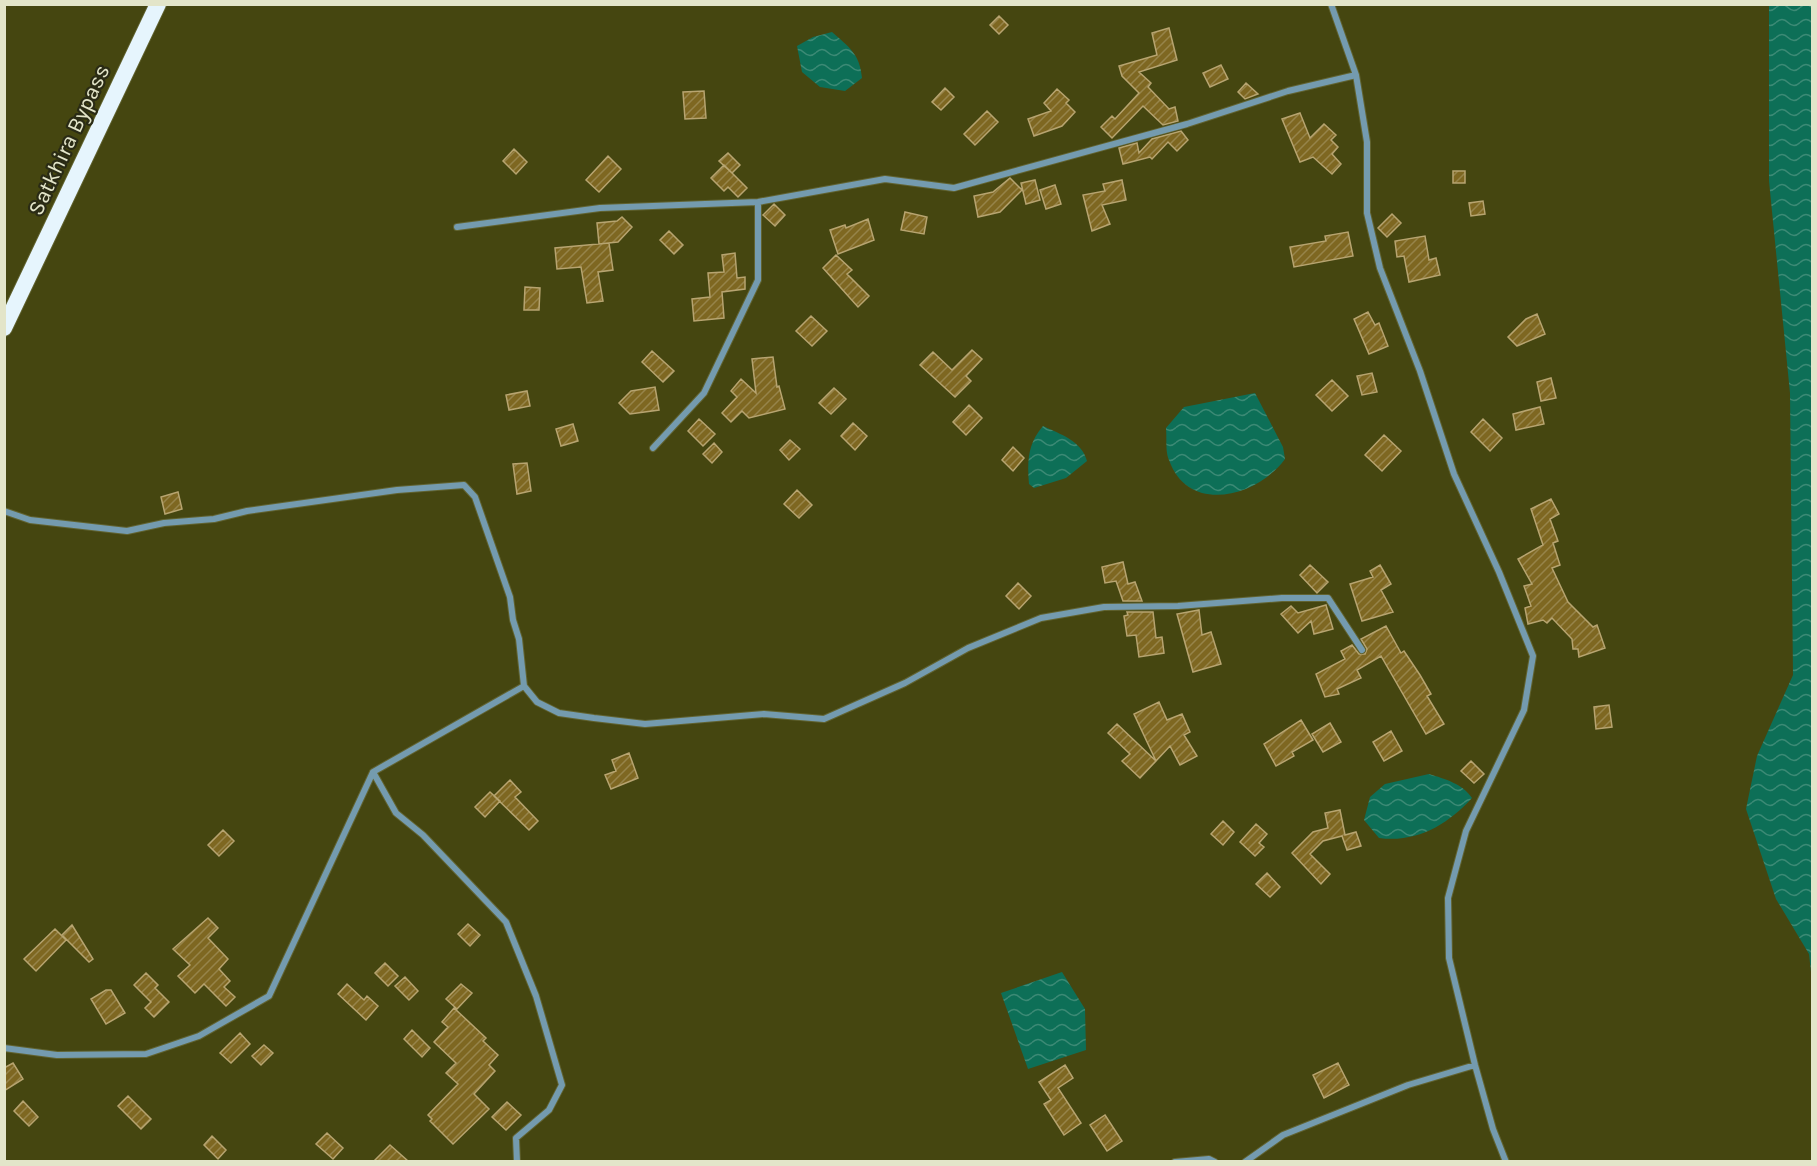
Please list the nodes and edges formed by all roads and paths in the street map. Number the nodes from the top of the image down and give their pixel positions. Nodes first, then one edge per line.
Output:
1 (158, 4) edge
2 (1331, 4) edge
3 (1356, 75) junction
4 (758, 202) junction
5 (457, 227) dead end
6 (4, 328) edge
7 (653, 448) dead end
8 (4, 511) edge
9 (1362, 650) dead end
10 (524, 686) junction
11 (373, 772) junction
12 (4, 1048) edge
13 (1475, 1065) junction
14 (517, 1161) edge
15 (1175, 1161) edge
16 (1215, 1161) edge
17 (1245, 1161) edge
18 (1506, 1161) edge

1 - 6 highway, Satkhira Bypass
2 - 3 street
3 - 4 street
3 - 13 street
4 - 5 street
4 - 7 street
8 - 10 street
9 - 10 street
10 - 11 street
11 - 12 street
11 - 14 street
13 - 17 street
13 - 18 street
15 - 16 street

